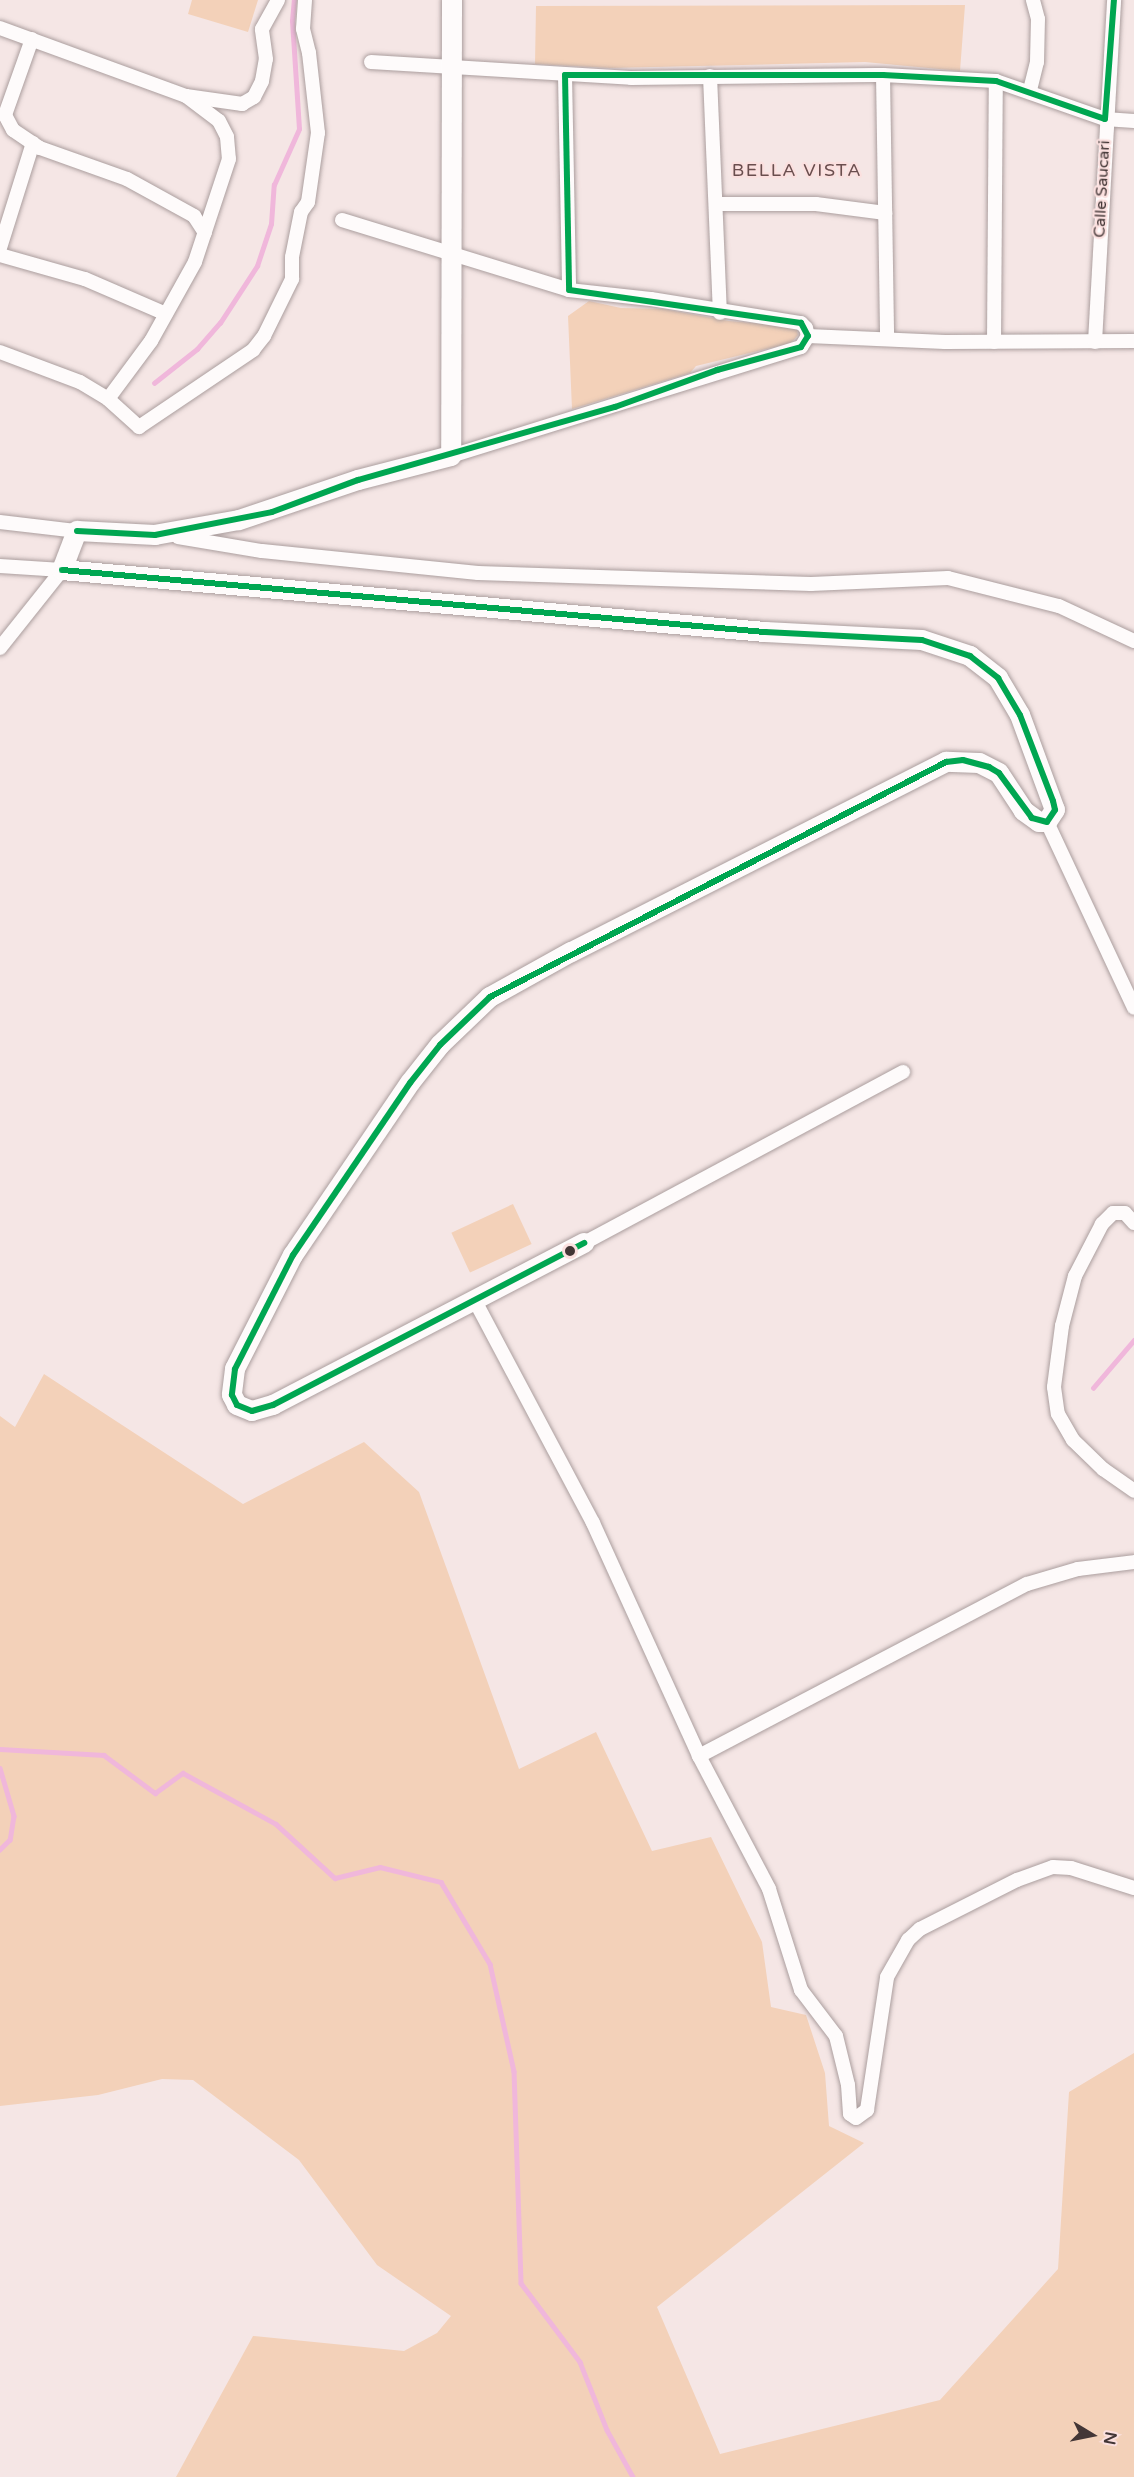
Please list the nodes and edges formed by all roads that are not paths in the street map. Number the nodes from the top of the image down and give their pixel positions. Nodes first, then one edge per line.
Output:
1 (278, 0) edge
2 (305, 0) edge
3 (453, 0) edge
4 (1033, 0) edge
5 (1114, 0) edge
6 (0, 28) edge
7 (32, 39) junction
8 (371, 62) dead end
9 (453, 68) junction
10 (565, 75) junction
11 (883, 75) junction
12 (710, 76) junction
13 (996, 81) junction
14 (1030, 90) junction
15 (186, 96) junction
16 (1105, 119) junction
17 (1134, 121) edge
18 (33, 143) junction
19 (716, 204) junction
20 (885, 213) junction
21 (342, 220) dead end
22 (205, 233) junction
23 (0, 248) edge
24 (452, 254) junction
25 (0, 255) edge
26 (569, 290) junction
27 (720, 313) junction
28 (166, 314) junction
29 (808, 336) junction
30 (887, 339) junction
31 (1134, 341) edge
32 (994, 342) junction
33 (1095, 342) junction
34 (0, 352) edge
35 (108, 399) junction
36 (451, 456) junction
37 (0, 522) edge
38 (77, 531) junction
39 (154, 535) junction
40 (0, 566) edge
41 (62, 570) junction
42 (1134, 641) edge
43 (0, 648) edge
44 (1047, 822) junction
45 (1134, 1008) edge
46 (903, 1072) dead end
47 (1134, 1223) edge
48 (584, 1243) joint
49 (475, 1301) junction
50 (1134, 1491) edge
51 (1134, 1562) edge
52 (699, 1756) junction
53 (1134, 1888) edge

1 - 15 street
2 - 35 street
3 - 9 street
4 - 14 street
5 - 16 street, Calle Saucari
6 - 7 street
7 - 15 street
7 - 18 street
8 - 9 street
9 - 10 street
9 - 24 street
10 - 12 street
10 - 26 street
11 - 12 street
11 - 13 street
11 - 20 street
12 - 19 street
13 - 14 street
13 - 32 street
14 - 16 street
15 - 22 street
16 - 17 street
16 - 33 street, Calle Saucari
18 - 22 street
18 - 23 street
19 - 20 street
19 - 27 street
20 - 30 street
21 - 24 street
22 - 28 street
24 - 26 street
24 - 36 street
25 - 28 street
26 - 27 street
27 - 29 street
28 - 35 street
29 - 30 street
29 - 36 street
30 - 32 street
31 - 33 street
32 - 33 street
34 - 35 street
36 - 39 street
37 - 38 street
38 - 39 street
38 - 41 street
39 - 42 street
40 - 41 street
41 - 43 street
41 - 44 street
44 - 45 street
44 - 49 street
46 - 48 street
47 - 50 street
48 - 49 street
49 - 52 street
51 - 52 street
52 - 53 street

